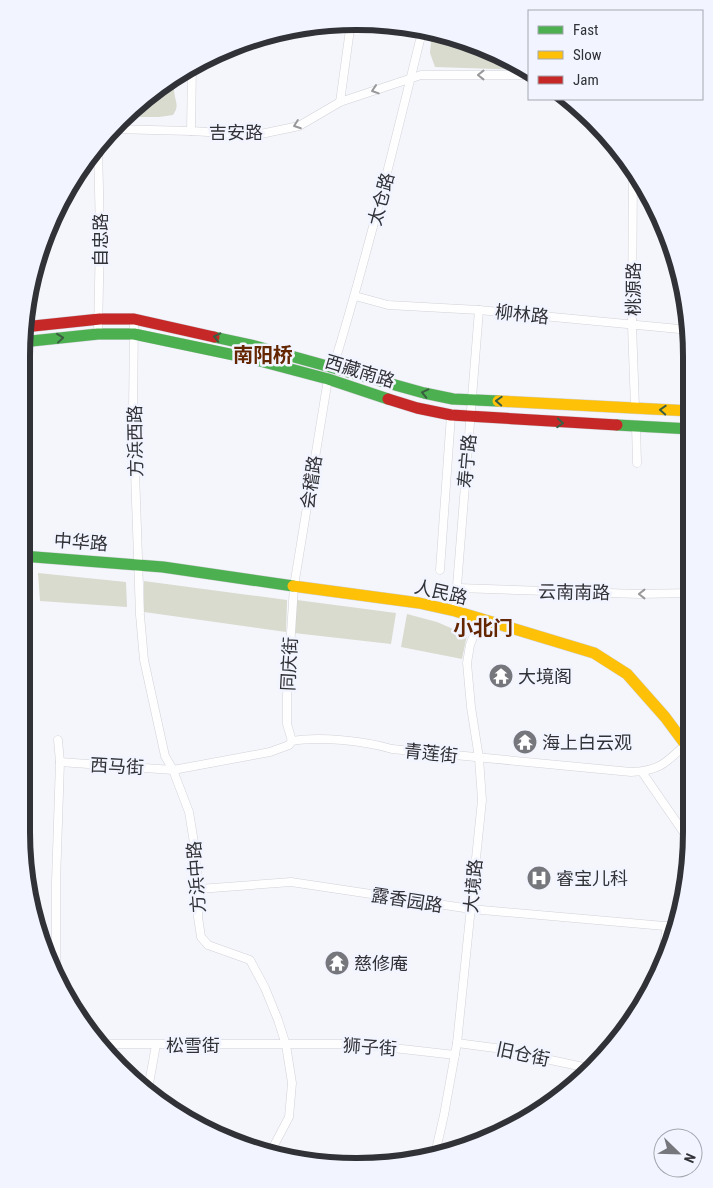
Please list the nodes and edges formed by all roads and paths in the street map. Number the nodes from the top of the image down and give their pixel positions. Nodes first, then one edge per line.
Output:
1 (350, 30) edge
2 (420, 36) edge
3 (192, 75) edge
4 (522, 75) edge
5 (411, 78) junction
6 (340, 102) junction
7 (123, 129) edge
8 (192, 131) junction
9 (98, 157) edge
10 (633, 183) edge
11 (355, 296) junction
12 (479, 310) junction
13 (100, 319) junction
14 (134, 319) junction
15 (32, 325) edge
16 (632, 325) junction
17 (681, 329) edge
18 (98, 334) junction
19 (134, 334) junction
20 (31, 341) edge
21 (330, 373) junction
22 (473, 400) junction
23 (635, 408) junction
24 (683, 411) edge
25 (451, 414) junction
26 (471, 417) junction
27 (636, 426) junction
28 (683, 428) edge
29 (637, 463) dead end
30 (30, 557) edge
31 (138, 564) junction
32 (440, 570) dead end
33 (294, 586) junction
34 (458, 588) junction
35 (683, 593) edge
36 (455, 611) junction
37 (480, 619) junction
38 (58, 740) dead end
39 (292, 741) junction
40 (683, 741) edge
41 (683, 751) edge
42 (479, 758) junction
43 (60, 762) junction
44 (173, 770) junction
45 (642, 772) junction
46 (683, 831) edge
47 (199, 889) junction
48 (471, 909) junction
49 (667, 926) joint
50 (665, 938) edge
51 (56, 958) edge
52 (457, 1043) junction
53 (109, 1044) edge
54 (156, 1045) junction
55 (286, 1045) junction
56 (455, 1055) junction
57 (582, 1067) edge
58 (149, 1084) edge
59 (273, 1147) edge
60 (436, 1148) edge

1 - 6 street
2 - 5 street, 太仓路
3 - 8 street
4 -> 5 street, 吉安路
5 -> 6 street, 吉安路
5 - 11 street, 太仓路
6 -> 8 street, 吉安路
7 - 8 street, 吉安路
9 - 13 street, 自忠路
10 - 16 street, 桃源路
11 - 12 street, 柳林路
11 - 21 street, 太仓路
12 - 16 street, 柳林路
12 - 22 street, 寿宁路
13 - 14 main road, 西藏南路
13 - 15 main road, 西藏南路
13 - 18 street, 自忠路
14 - 19 street, 方浜西路
21 -> 14 main road, 西藏南路
16 - 17 street, 柳林路
16 - 23 street, 桃源路
18 - 19 main road, 西藏南路
20 -> 18 main road, 西藏南路
19 - 21 main road, 西藏南路
19 - 31 street, 方浜西路
22 -> 21 main road, 西藏南路
21 - 25 main road, 西藏南路
21 - 33 street, 会稽路
23 -> 22 main road, 西藏南路
22 - 26 street, 寿宁路
24 -> 23 main road, 西藏南路
25 - 26 main road, 西藏南路
25 - 32 street
26 -> 27 main road, 西藏南路
26 - 34 street, 寿宁路
27 - 28 main road, 西藏南路
27 - 29 street
30 - 31 main road, 中华路
31 - 33 main road, 人民路
31 - 44 street, 方浜中路
33 - 36 main road, 人民路
33 - 39 street, 同庆街
35 -> 34 street, 云南南路
34 - 36 street, 寿宁路
36 - 37 main road, 人民路
37 - 40 main road, 人民路
37 - 42 street, 大境路
38 - 43 street
39 - 42 street, 青莲街
39 - 44 street, 青莲街
41 - 45 street, 青莲街
42 - 45 street, 青莲街
42 - 48 street, 大境路
43 - 44 street, 西马街
43 - 51 street
44 - 47 street, 方浜中路
45 - 46 street
47 - 48 street, 露香园路
47 - 55 street, 方浜中路
48 - 49 street, 露香园路
48 - 52 street, 大境路
49 - 50 street
52 - 56 street, 大境路
52 - 57 street, 旧仓街
53 - 54 street, 松雪街
54 - 55 street, 松雪街
54 - 58 street
55 - 56 street, 狮子街
55 - 59 street, 方浜中路
56 - 60 street, 大境路

